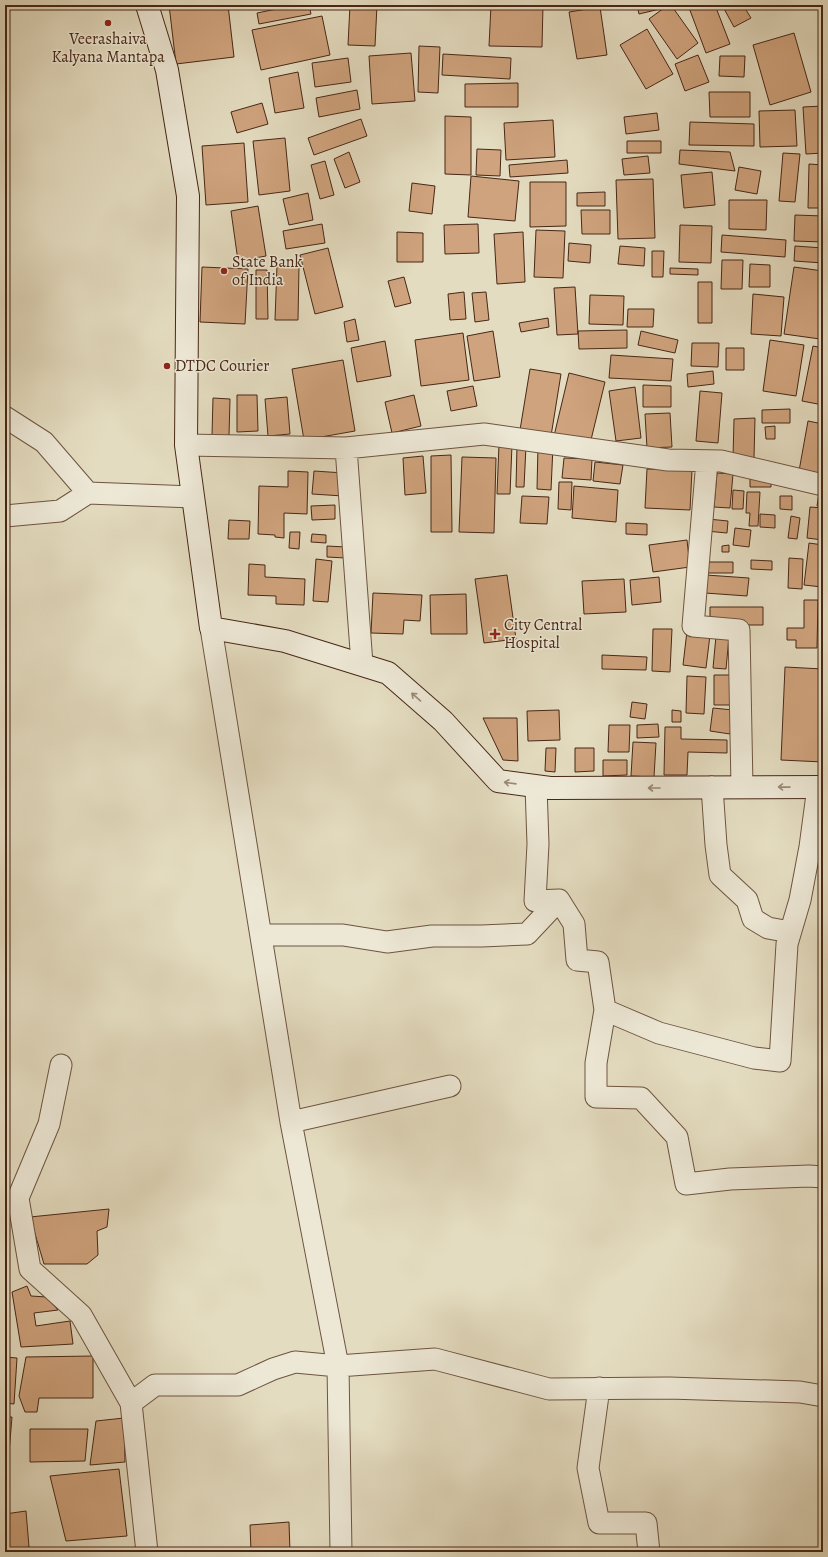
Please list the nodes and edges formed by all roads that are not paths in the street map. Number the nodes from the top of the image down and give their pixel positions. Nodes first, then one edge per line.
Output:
1 (146, 5) edge
2 (5, 417) edge
3 (186, 445) junction
4 (346, 448) junction
5 (707, 461) junction
6 (823, 485) edge
7 (88, 493) junction
8 (193, 497) junction
9 (5, 516) edge
10 (211, 628) junction
11 (362, 664) junction
12 (536, 786) junction
13 (712, 787) junction
14 (742, 787) junction
15 (820, 787) edge
16 (559, 900) junction
17 (790, 932) junction
18 (261, 934) junction
19 (605, 1010) junction
20 (60, 1065) dead end
21 (450, 1086) dead end
22 (291, 1122) junction
23 (823, 1177) edge
24 (338, 1366) junction
25 (599, 1388) junction
26 (823, 1396) edge
27 (131, 1403) junction
28 (148, 1552) edge
29 (341, 1552) edge
30 (649, 1552) edge

1 - 3 main road
2 - 7 street
3 - 4 street
3 - 8 main road
4 - 5 street
4 - 11 street
5 - 6 street
5 - 14 street
7 - 8 street
7 - 9 street
8 - 10 main road
10 - 11 main road
10 - 18 street
12 -> 11 main road
13 -> 12 main road
12 - 16 street
13 - 14 main road
13 - 17 street
15 -> 14 main road
15 - 17 street
16 - 18 street
16 - 19 street
17 - 19 street
18 - 22 street
19 - 23 street
20 - 27 street
21 - 22 street
22 - 24 street
24 - 25 street
24 - 27 street
24 - 29 street
25 - 26 street
25 - 30 street
27 - 28 street

